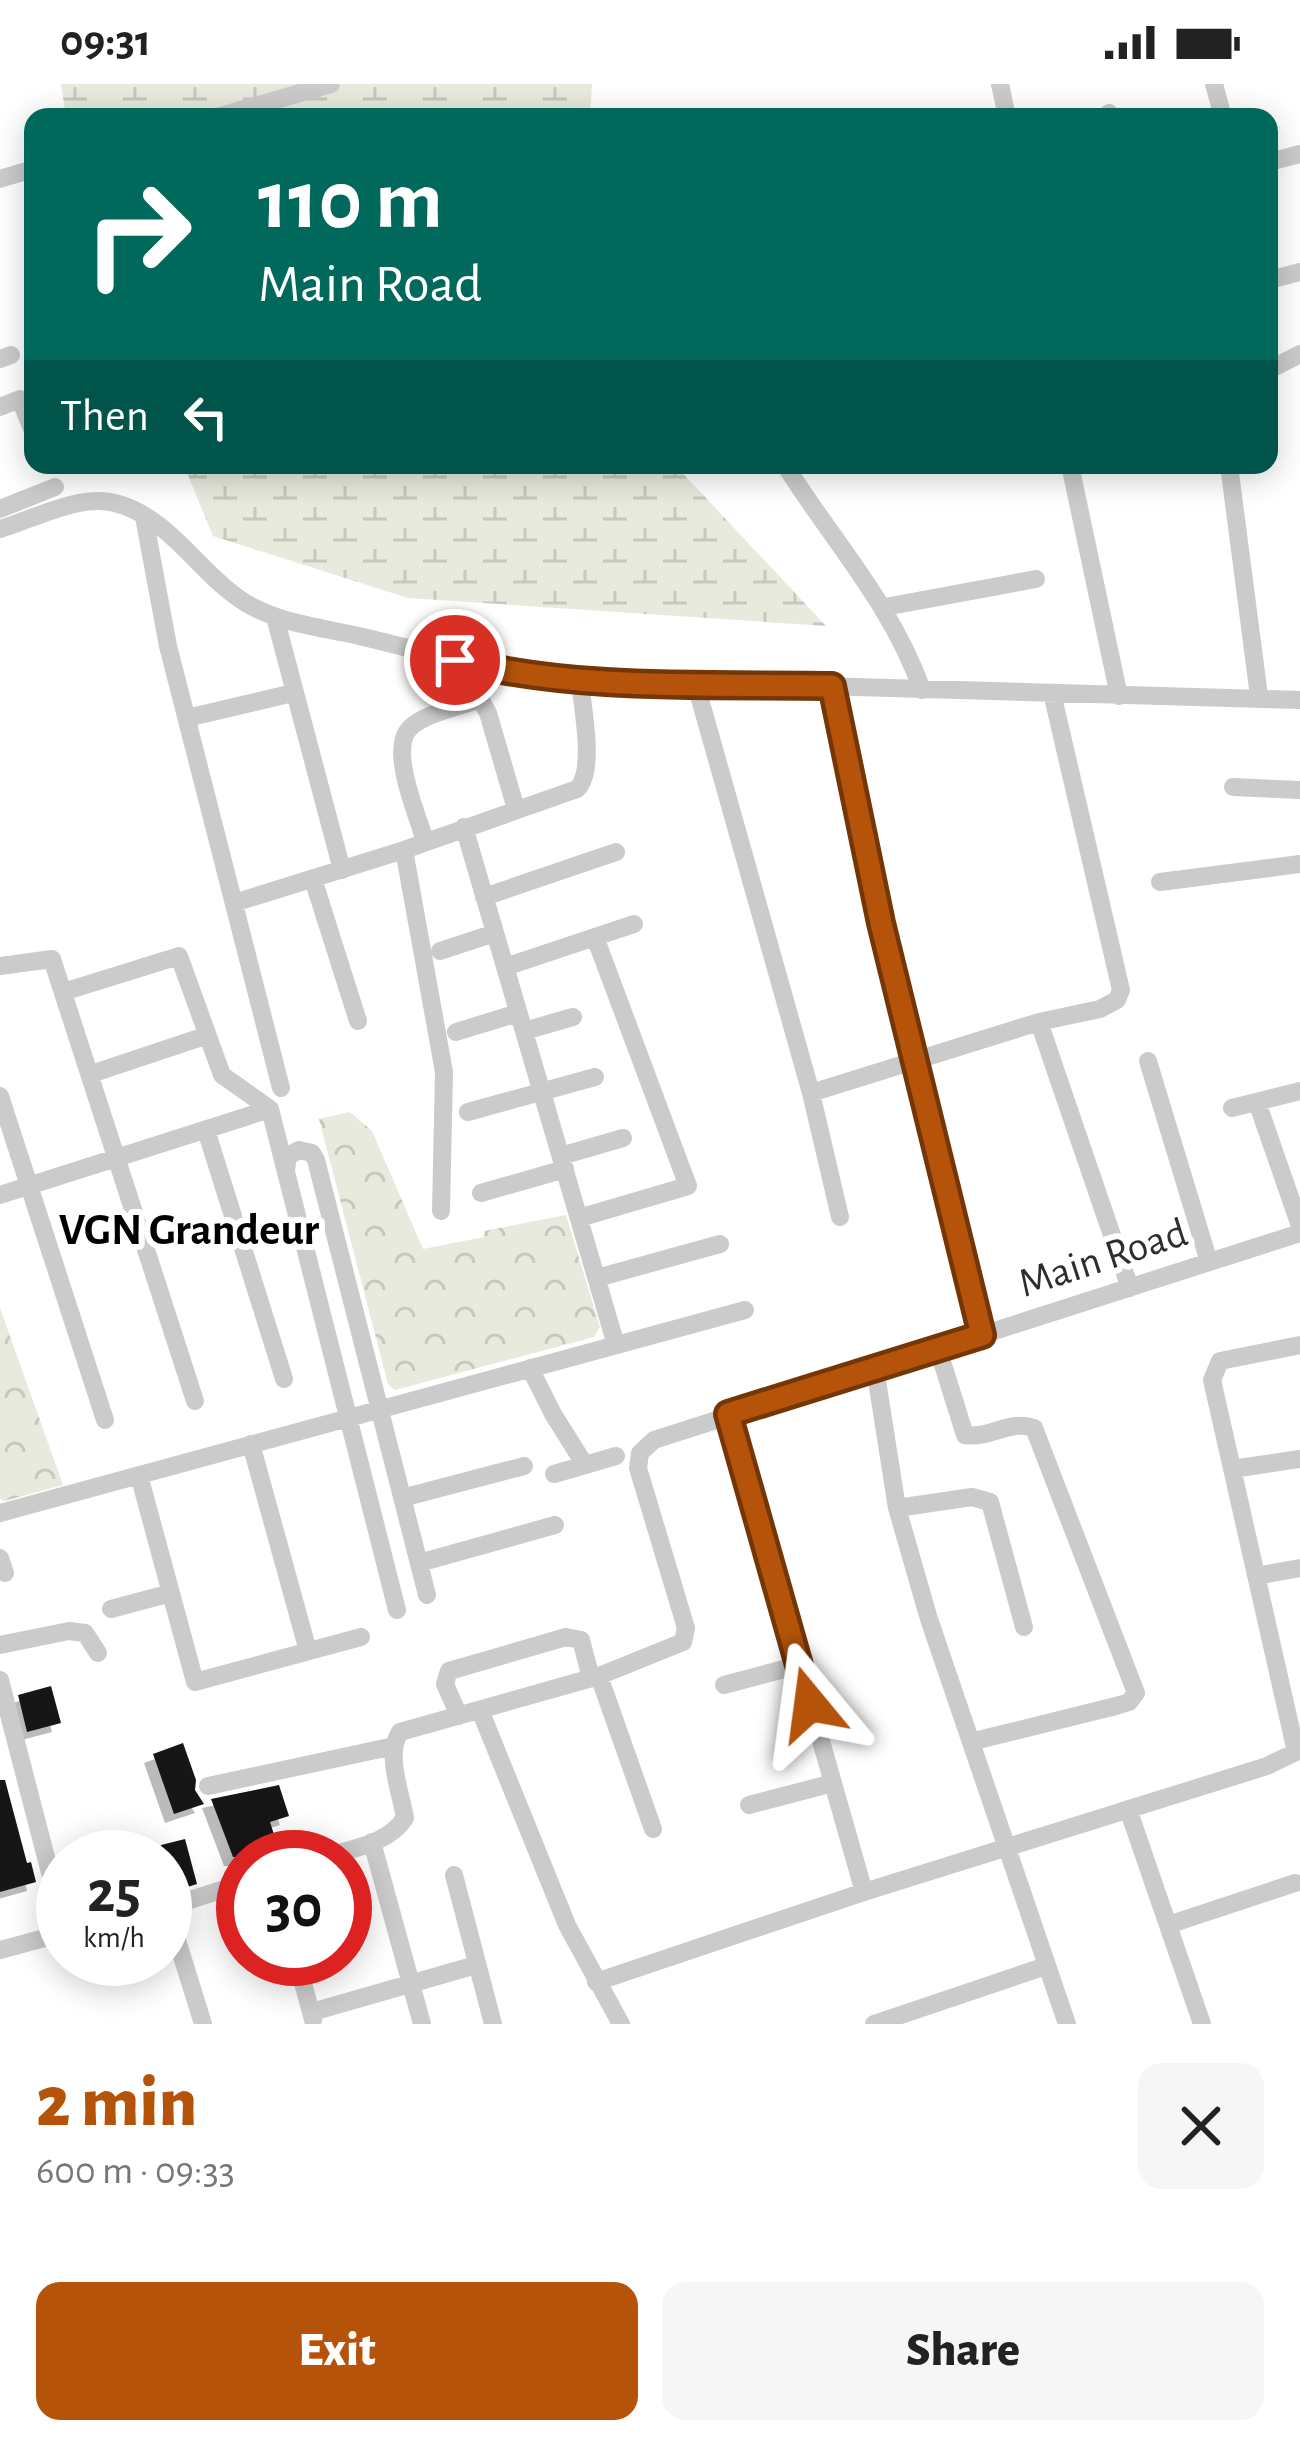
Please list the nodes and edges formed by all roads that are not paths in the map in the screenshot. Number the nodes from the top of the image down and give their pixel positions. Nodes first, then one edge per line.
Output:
1 (331, 84) edge
2 (248, 108) edge
3 (0, 407) edge
4 (24, 409) edge
5 (50, 474) edge
6 (790, 474) edge
7 (1072, 474) edge
8 (1230, 474) edge
9 (55, 487) junction
10 (0, 508) edge
11 (64, 508) junction
12 (144, 517) junction
13 (0, 530) edge
14 (1036, 579) dead end
15 (885, 607) junction
16 (275, 617) junction
17 (490, 669) junction
18 (580, 680) junction
19 (696, 685) junction
20 (832, 686) junction
21 (922, 690) junction
22 (293, 693) junction
23 (1052, 693) junction
24 (1119, 696) junction
25 (1259, 696) junction
26 (480, 699) junction
27 (1300, 700) edge
28 (187, 718) junction
29 (1233, 787) dead end
30 (1300, 790) edge
31 (516, 809) junction
32 (464, 827) junction
33 (425, 841) junction
34 (404, 850) junction
35 (616, 852) dead end
36 (1300, 864) edge
37 (342, 870) junction
38 (313, 879) junction
39 (1160, 882) dead end
40 (484, 897) junction
41 (234, 903) junction
42 (634, 924) dead end
43 (495, 933) junction
44 (595, 937) junction
45 (440, 951) dead end
46 (0, 966) edge
47 (505, 967) junction
48 (63, 992) junction
49 (573, 1017) dead end
50 (358, 1021) dead end
51 (521, 1022) junction
52 (1039, 1022) junction
53 (456, 1032) dead end
54 (205, 1036) junction
55 (916, 1058) junction
56 (1148, 1061) dead end
57 (91, 1074) junction
58 (595, 1077) dead end
59 (280, 1088) dead end
60 (542, 1091) junction
61 (1300, 1091) edge
62 (812, 1093) junction
63 (0, 1096) edge
64 (1257, 1102) junction
65 (1232, 1108) dead end
66 (270, 1109) junction
67 (468, 1112) dead end
68 (206, 1130) junction
69 (623, 1138) dead end
70 (118, 1158) junction
71 (563, 1162) junction
72 (287, 1174) junction
73 (29, 1186) junction
74 (481, 1193) dead end
75 (0, 1195) edge
76 (441, 1211) dead end
77 (840, 1217) dead end
78 (579, 1218) junction
79 (1300, 1229) edge
80 (719, 1244) dead end
81 (1209, 1262) junction
82 (597, 1277) junction
83 (1130, 1288) junction
84 (745, 1310) dead end
85 (982, 1335) junction
86 (616, 1345) junction
87 (1300, 1346) edge
88 (938, 1348) junction
89 (530, 1368) junction
90 (875, 1368) junction
91 (284, 1379) dead end
92 (195, 1401) dead end
93 (380, 1409) junction
94 (728, 1414) junction
95 (349, 1417) junction
96 (105, 1420) dead end
97 (251, 1444) junction
98 (616, 1456) dead end
99 (1300, 1459) edge
100 (585, 1465) junction
101 (524, 1466) dead end
102 (1232, 1469) junction
103 (554, 1474) dead end
104 (139, 1475) junction
105 (402, 1498) junction
106 (897, 1508) junction
107 (0, 1513) edge
108 (555, 1526) dead end
109 (419, 1563) junction
110 (1300, 1568) edge
111 (1256, 1576) junction
112 (171, 1593) junction
113 (427, 1595) dead end
114 (111, 1610) dead end
115 (397, 1610) dead end
116 (1024, 1627) dead end
117 (361, 1636) dead end
118 (0, 1645) edge
119 (308, 1651) junction
120 (98, 1653) dead end
121 (799, 1665) junction
122 (595, 1677) junction
123 (0, 1680) edge
124 (724, 1684) dead end
125 (480, 1710) junction
126 (459, 1715) junction
127 (974, 1741) junction
128 (394, 1746) junction
129 (833, 1783) junction
130 (208, 1786) dead end
131 (749, 1805) dead end
132 (1128, 1809) junction
133 (653, 1829) dead end
134 (39, 1830) edge
135 (372, 1842) joint
136 (1006, 1850) junction
137 (454, 1875) dead end
138 (1295, 1882) dead end
139 (863, 1892) junction
140 (1168, 1925) junction
141 (36, 1940) edge
142 (0, 1950) edge
143 (476, 1964) junction
144 (1046, 1966) junction
145 (596, 1982) junction
146 (411, 1983) junction
147 (191, 1986) edge
148 (304, 1986) edge
149 (313, 2018) edge
150 (203, 2024) edge
151 (422, 2024) edge
152 (493, 2024) edge
153 (621, 2024) edge
154 (874, 2024) edge
155 (1067, 2024) edge
156 (1202, 2024) edge

1 - 2 street
3 - 4 street
5 - 9 street
6 - 15 street
7 - 24 street
8 - 25 street
9 - 10 street
9 - 11 street
11 - 12 street
11 - 13 street
12 - 16 street
12 - 28 street
14 - 15 street
15 - 21 street
16 - 17 street
16 - 22 street
17 - 18 street
17 - 26 street
18 - 19 street
18 - 31 street
19 - 20 street
19 - 62 street
20 - 21 street
20 - 55 street
21 - 23 street
22 - 28 street
22 - 37 street
23 - 24 street
23 - 52 street
24 - 25 street
25 - 27 street
26 - 31 street
26 - 33 street
28 - 41 street
29 - 30 street
31 - 32 street
32 - 33 street
32 - 40 street
33 - 34 street
34 - 37 street
34 - 76 street
35 - 40 street
36 - 39 street
37 - 38 street
38 - 41 street
38 - 50 street
40 - 43 street
41 - 59 street
42 - 44 street
43 - 45 street
43 - 47 street
44 - 47 street
44 - 78 street
46 - 48 street
47 - 51 street
48 - 54 street
48 - 57 street
49 - 51 street
51 - 53 street
51 - 60 street
52 - 55 street
52 - 83 street
54 - 57 street
54 - 66 street
55 - 62 street
55 - 85 street
56 - 81 street
57 - 70 street
58 - 60 street
60 - 67 street
60 - 71 street
61 - 64 street
62 - 77 street
63 - 73 street
64 - 65 street
64 - 79 street
66 - 68 street
66 - 72 street
68 - 70 street
68 - 91 street
69 - 71 street
70 - 73 street
70 - 92 street
71 - 74 street
71 - 78 street
72 - 93 street
72 - 95 street
73 - 75 street
73 - 96 street
78 - 82 street
79 - 81 street, Main Road
80 - 82 street
81 - 83 street, Main Road
82 - 86 street
83 - 85 street, Main Road
84 - 86 street
85 - 88 street, Main Road
86 - 89 street
87 - 102 street
88 - 90 street, Main Road
88 - 127 street
89 - 93 street
89 - 100 street
90 - 94 street, Main Road
90 - 106 street
93 - 95 street
93 - 105 street
94 - 121 street
94 - 122 street, Main Road
95 - 97 street
95 - 115 street
97 - 104 street
97 - 119 street
98 - 100 street
99 - 102 street
100 - 103 street
101 - 105 street
102 - 111 street
104 - 107 street
104 - 112 street
105 - 109 street
106 - 116 street
106 - 127 street
108 - 109 street
109 - 113 street
110 - 111 street
111 - 132 street
112 - 114 street
112 - 119 street
117 - 119 street
118 - 120 street
121 - 124 street
121 - 129 street
122 - 125 street, Main Road
122 - 126 street
122 - 133 street
123 - 134 street
125 - 126 street, Main Road
125 - 145 street
126 - 128 street, Main Road
127 - 136 street
128 - 130 street
128 - 135 street
129 - 131 street
129 - 139 street
132 - 136 street
132 - 140 street
135 - 146 street
136 - 139 street
136 - 144 street
137 - 143 street
138 - 140 street
139 - 145 street
140 - 156 street
141 - 142 street
143 - 146 street
143 - 152 street
144 - 154 street
144 - 155 street
145 - 153 street
146 - 149 street
146 - 151 street
147 - 150 street
148 - 149 street

